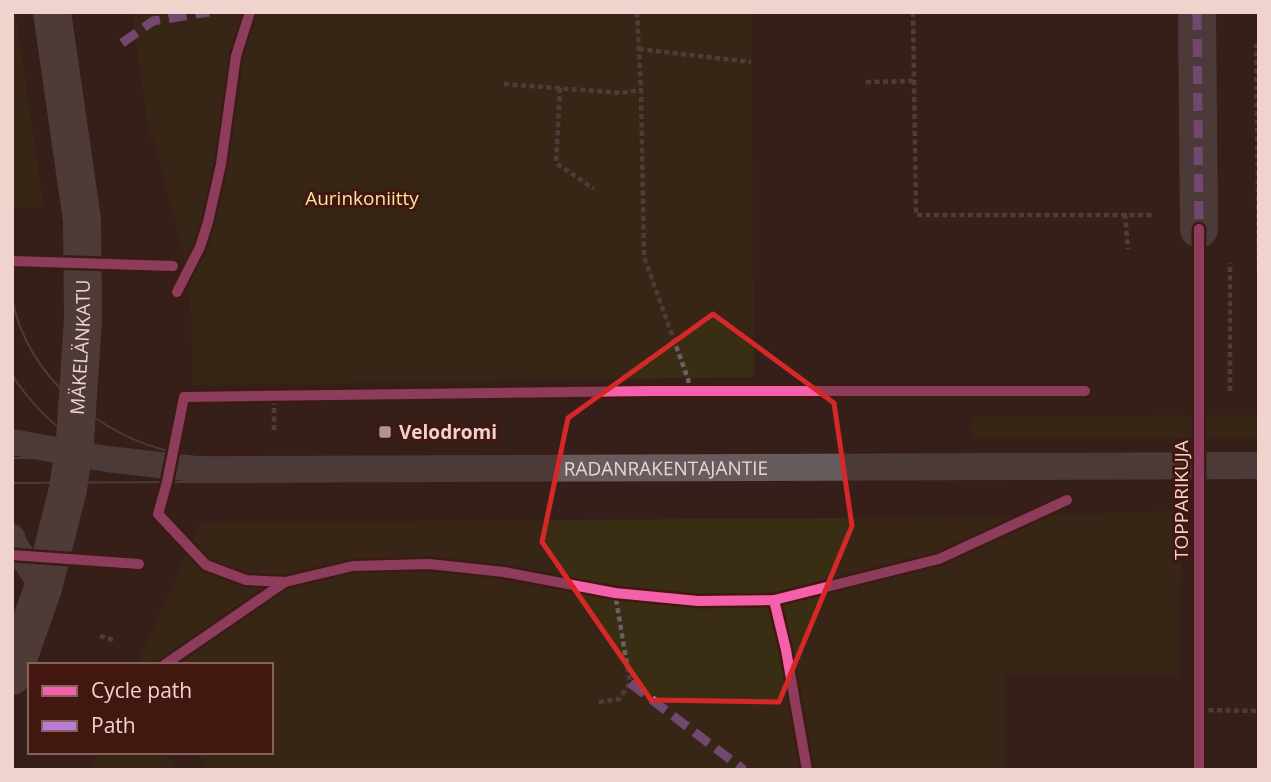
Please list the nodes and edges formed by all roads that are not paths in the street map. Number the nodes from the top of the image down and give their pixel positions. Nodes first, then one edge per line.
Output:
1 (51, 12) edge
2 (1197, 12) edge
3 (1199, 222) road end
4 (12, 442) edge
5 (74, 453) junction
6 (1259, 466) edge
7 (12, 537) edge
8 (43, 588) junction
9 (12, 676) edge

1 - 5 main road, MÄKELÄNKATU
2 - 3 street
4 - 5 lane, RADANRAKENTAJANTIE
5 - 6 lane, RADANRAKENTAJANTIE
5 - 8 main road, MÄKELÄNKATU
7 - 8 lane
8 - 9 main road, MÄKELÄNKATU

